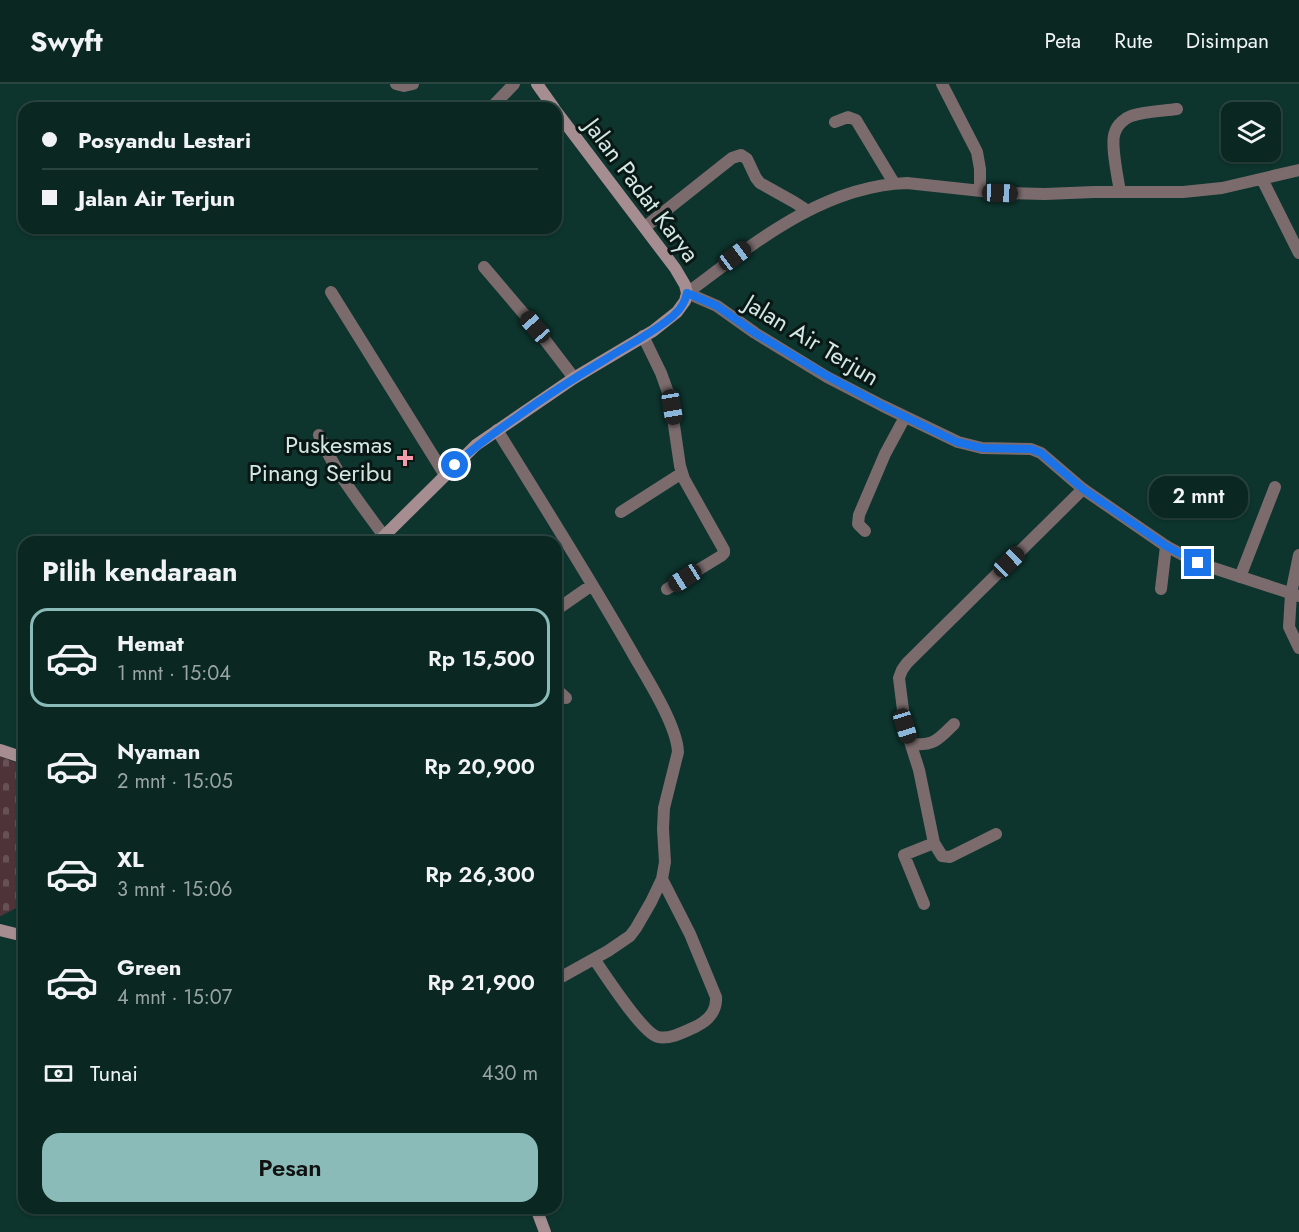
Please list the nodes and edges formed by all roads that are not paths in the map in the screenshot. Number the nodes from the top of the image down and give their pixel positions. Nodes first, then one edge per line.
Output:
1 (396, 84) edge
2 (412, 84) edge
3 (514, 84) edge
4 (537, 84) edge
5 (942, 84) edge
6 (497, 102) edge
7 (550, 102) edge
8 (1177, 109) dead end
9 (562, 118) edge
10 (835, 122) dead end
11 (1299, 170) edge
12 (1262, 178) junction
13 (894, 183) junction
14 (980, 191) junction
15 (1120, 192) junction
16 (808, 211) junction
17 (645, 227) junction
18 (1299, 253) edge
19 (484, 267) dead end
20 (331, 292) dead end
21 (687, 293) junction
22 (643, 336) junction
23 (574, 378) junction
24 (905, 417) junction
25 (497, 430) junction
26 (319, 435) dead end
27 (682, 473) junction
28 (445, 475) junction
29 (1275, 487) dead end
30 (1083, 489) junction
31 (621, 512) dead end
32 (865, 531) dead end
33 (379, 536) edge
34 (384, 536) edge
35 (562, 536) edge
36 (562, 536) edge
37 (1166, 546) junction
38 (1299, 555) edge
39 (1240, 577) junction
40 (592, 585) junction
41 (667, 589) dead end
42 (1161, 589) dead end
43 (1295, 595) edge
44 (562, 606) edge
45 (1299, 648) edge
46 (954, 724) dead end
47 (911, 744) junction
48 (0, 750) edge
49 (18, 756) edge
50 (996, 834) dead end
51 (934, 843) junction
52 (662, 879) junction
53 (924, 904) dead end
54 (0, 930) edge
55 (18, 934) edge
56 (594, 959) junction
57 (562, 977) edge
58 (538, 1214) edge
59 (545, 1232) edge

1 - 2 street
3 - 6 street
4 - 7 main road, Jalan Padat Karya
5 - 14 street
8 - 15 street
9 - 17 main road, Jalan Padat Karya
10 - 13 street
11 - 12 street
12 - 15 street
12 - 18 street
13 - 14 street
13 - 16 street
14 - 15 street
16 - 17 street
16 - 21 street
17 - 21 main road, Jalan Padat Karya
19 - 23 street
20 - 28 street
21 - 22 main road, Jalan Padat Karya
21 - 24 street, Jalan Air Terjun
22 - 23 main road, Jalan Padat Karya
22 - 27 street
23 - 25 main road, Jalan Padat Karya
24 - 30 street, Jalan Air Terjun
24 - 32 street
25 - 28 main road, Jalan Padat Karya
25 - 35 street
26 - 33 street
27 - 31 street
27 - 41 street
28 - 34 main road, Jalan Padat Karya
29 - 39 street
30 - 37 street, Jalan Air Terjun
30 - 47 street
36 - 40 street
37 - 39 street, Jalan Air Terjun
37 - 42 street
38 - 43 street
39 - 43 street, Jalan Air Terjun
40 - 44 street
40 - 52 street
43 - 45 street
46 - 47 street
47 - 51 street
48 - 49 main road
50 - 51 street
51 - 53 street
52 - 56 street
52 - 56 street
54 - 55 main road
56 - 57 street
58 - 59 main road

